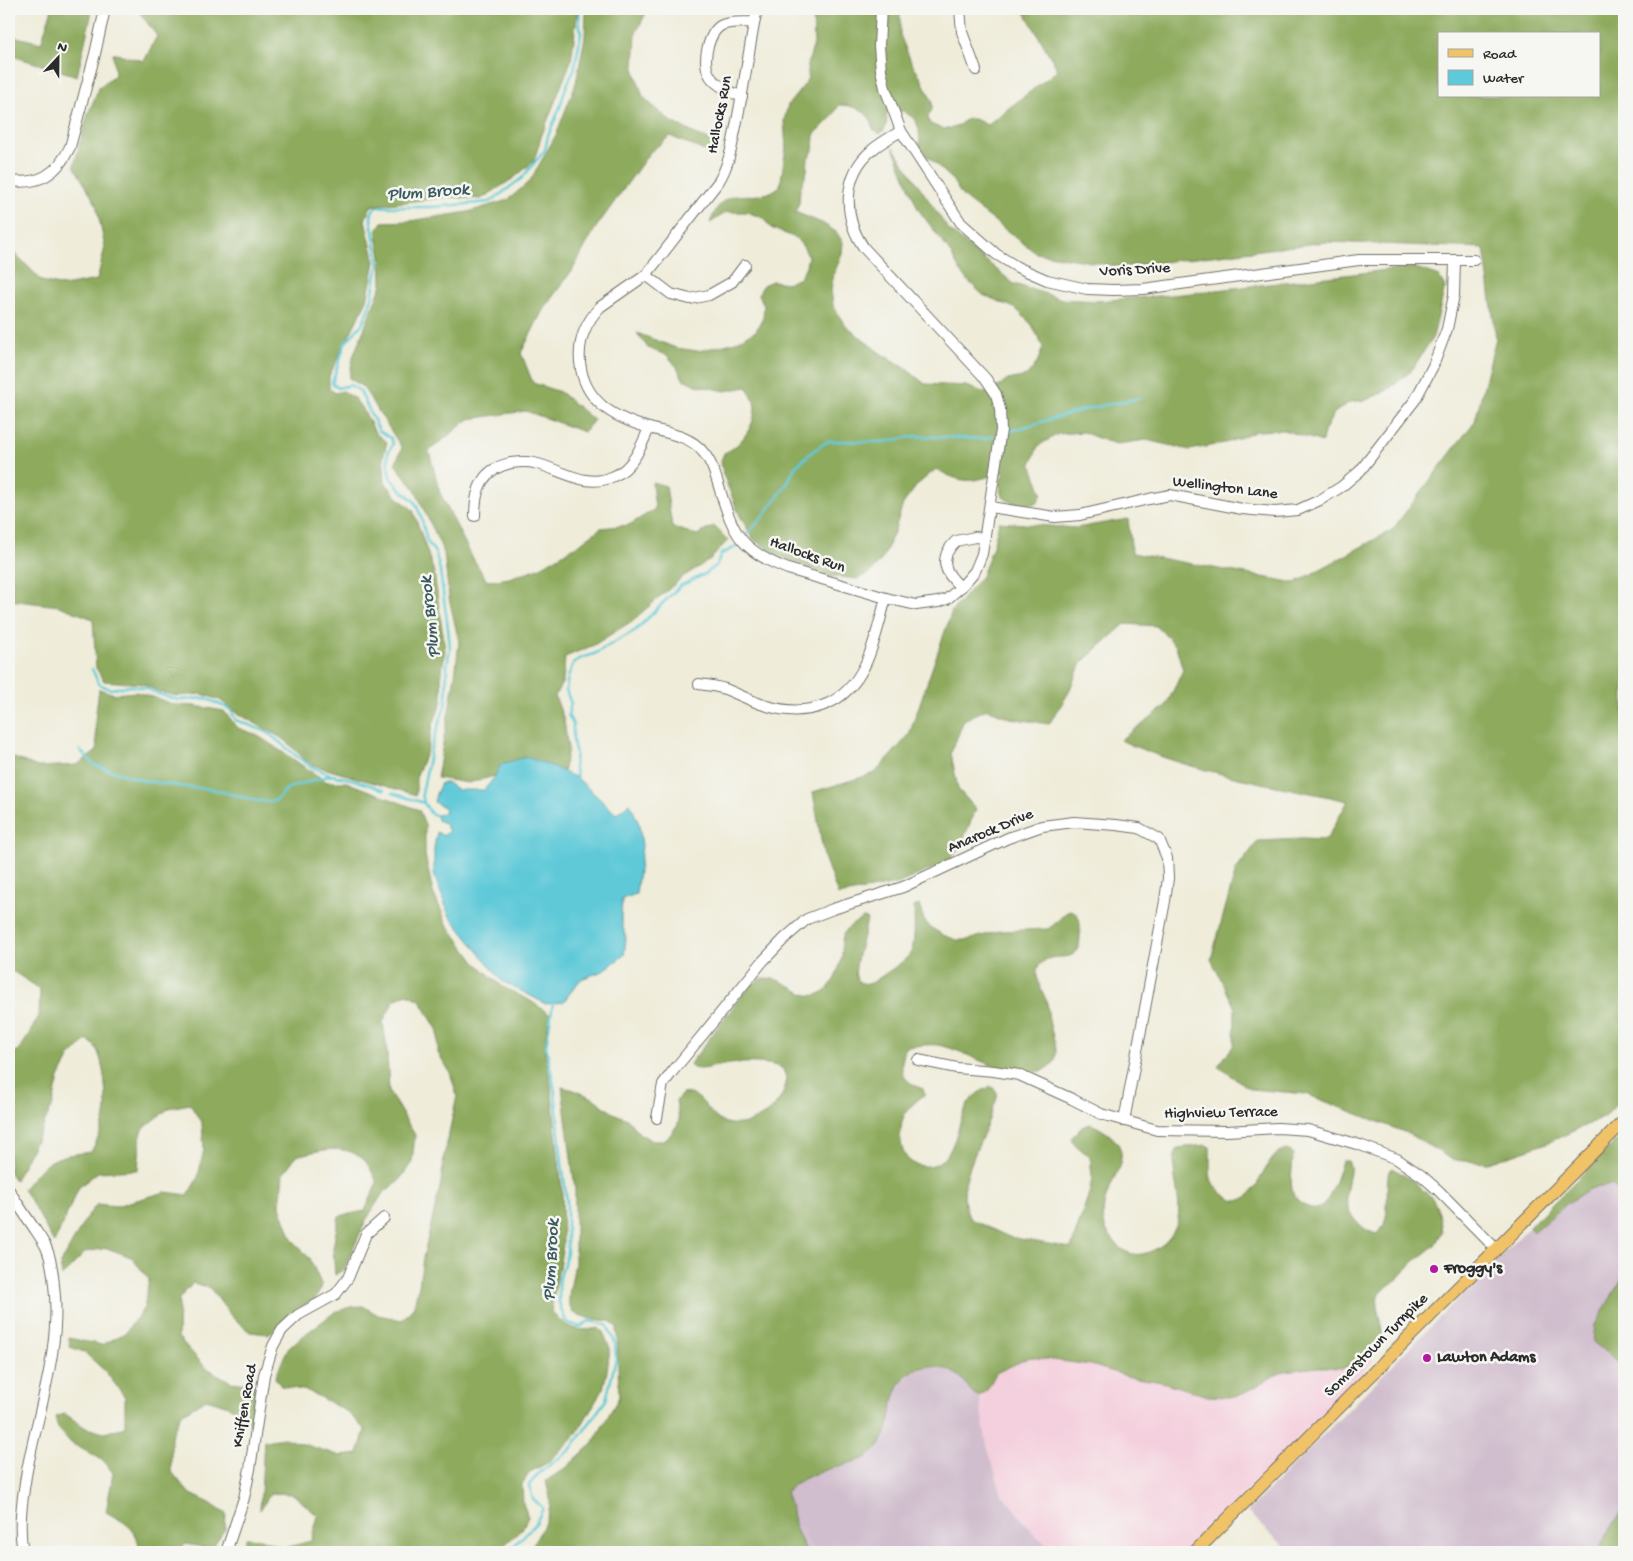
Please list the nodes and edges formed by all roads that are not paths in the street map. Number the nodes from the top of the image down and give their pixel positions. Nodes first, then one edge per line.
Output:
1 (105, 9) edge
2 (757, 9) edge
3 (881, 9) edge
4 (960, 9) edge
5 (754, 22) junction
6 (976, 70) dead end
7 (742, 97) junction
8 (901, 131) junction
9 (9, 180) edge
10 (1455, 260) junction
11 (1474, 260) dead end
12 (745, 265) dead end
13 (646, 275) junction
14 (649, 428) junction
15 (990, 507) junction
16 (475, 516) dead end
17 (985, 538) junction
18 (961, 587) junction
19 (886, 598) junction
20 (699, 684) dead end
21 (918, 1060) dead end
22 (657, 1118) dead end
23 (1124, 1121) junction
24 (1624, 1121) edge
25 (9, 1190) edge
26 (384, 1218) dead end
27 (1496, 1249) junction
28 (23, 1552) edge
29 (226, 1552) edge
30 (1195, 1552) edge

1 - 9 street
2 - 5 street, Hallocks Run
3 - 8 street, Voris Drive
4 - 6 street
5 - 7 street, Hallocks Run
5 - 7 street
7 - 13 street, Hallocks Run
8 - 10 street, Voris Drive
8 - 15 street, Hallocks Run
10 - 11 street, Voris Drive
10 - 15 street, Wellington Lane
12 - 13 street
13 - 14 street, Hallocks Run
14 - 16 street
14 - 19 street, Hallocks Run
15 - 17 street, Hallocks Run
17 - 18 street, Hallocks Run
17 - 18 street
18 - 19 street, Hallocks Run
19 - 20 street
21 - 23 street, Highview Terrace
22 - 23 street, Anarock Drive
23 - 27 street, Highview Terrace
24 - 27 main road, Somerstown Turnpike
25 - 28 street
26 - 29 street, Kniffen Road
27 - 30 main road, Somerstown Turnpike

